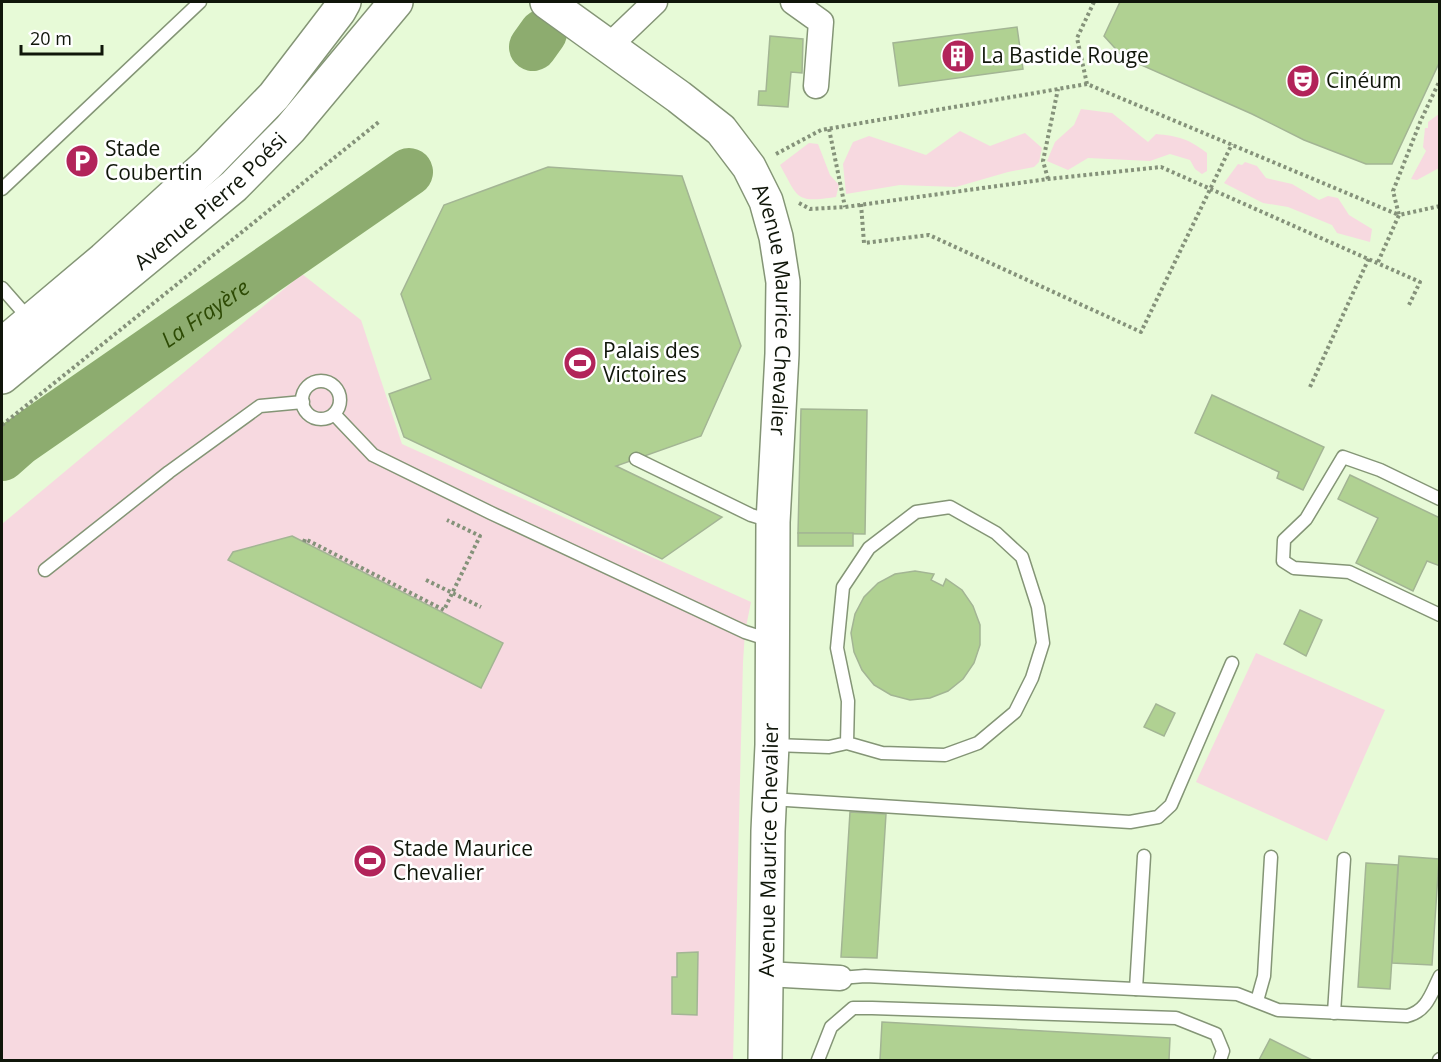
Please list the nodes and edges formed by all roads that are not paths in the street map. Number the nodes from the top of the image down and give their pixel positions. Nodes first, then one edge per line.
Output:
1 (200, 2) edge
2 (547, 2) edge
3 (655, 2) edge
4 (793, 2) edge
5 (344, 5) edge
6 (400, 5) edge
7 (609, 46) junction
8 (816, 86) dead end
9 (2, 189) edge
10 (2, 288) edge
11 (40, 331) junction
12 (2, 345) edge
13 (2, 377) edge
14 (303, 402) junction
15 (334, 414) junction
16 (636, 459) dead end
17 (1440, 499) edge
18 (772, 522) junction
19 (45, 570) dead end
20 (1440, 615) edge
21 (758, 636) junction
22 (1232, 663) dead end
23 (847, 743) junction
24 (772, 745) junction
25 (770, 798) junction
26 (1144, 856) dead end
27 (1271, 857) dead end
28 (1344, 859) dead end
29 (766, 974) junction
30 (1440, 976) edge
31 (840, 978) joint
32 (1136, 989) junction
33 (1257, 1001) junction
34 (1334, 1013) junction
35 (765, 1060) edge
36 (818, 1060) edge
37 (1220, 1060) edge

1 - 9 lane
2 - 7 street, Avenue Maurice Chevalier
3 - 7 street
4 - 8 street
5 - 11 street, Avenue Pierre Poési
6 - 11 street, Avenue Pierre Poési
7 - 18 street, Avenue Maurice Chevalier
10 - 11 lane
11 - 12 street, Avenue Pierre Poési
11 - 13 street, Avenue Pierre Poési
14 - 15 lane
14 - 15 lane
14 - 19 lane
15 - 21 lane
16 - 18 lane
17 - 20 lane
18 - 21 street, Avenue Maurice Chevalier
21 - 24 street, Avenue Maurice Chevalier
22 - 25 lane
23 - 23 lane
23 - 24 lane
24 - 25 street, Avenue Maurice Chevalier
25 - 29 street, Avenue Maurice Chevalier
26 - 32 lane
27 - 33 lane
28 - 34 lane
29 - 31 street
29 - 35 street, Avenue Maurice Chevalier
30 - 34 lane
31 - 32 lane
32 - 33 lane
33 - 34 lane
36 - 37 lane

